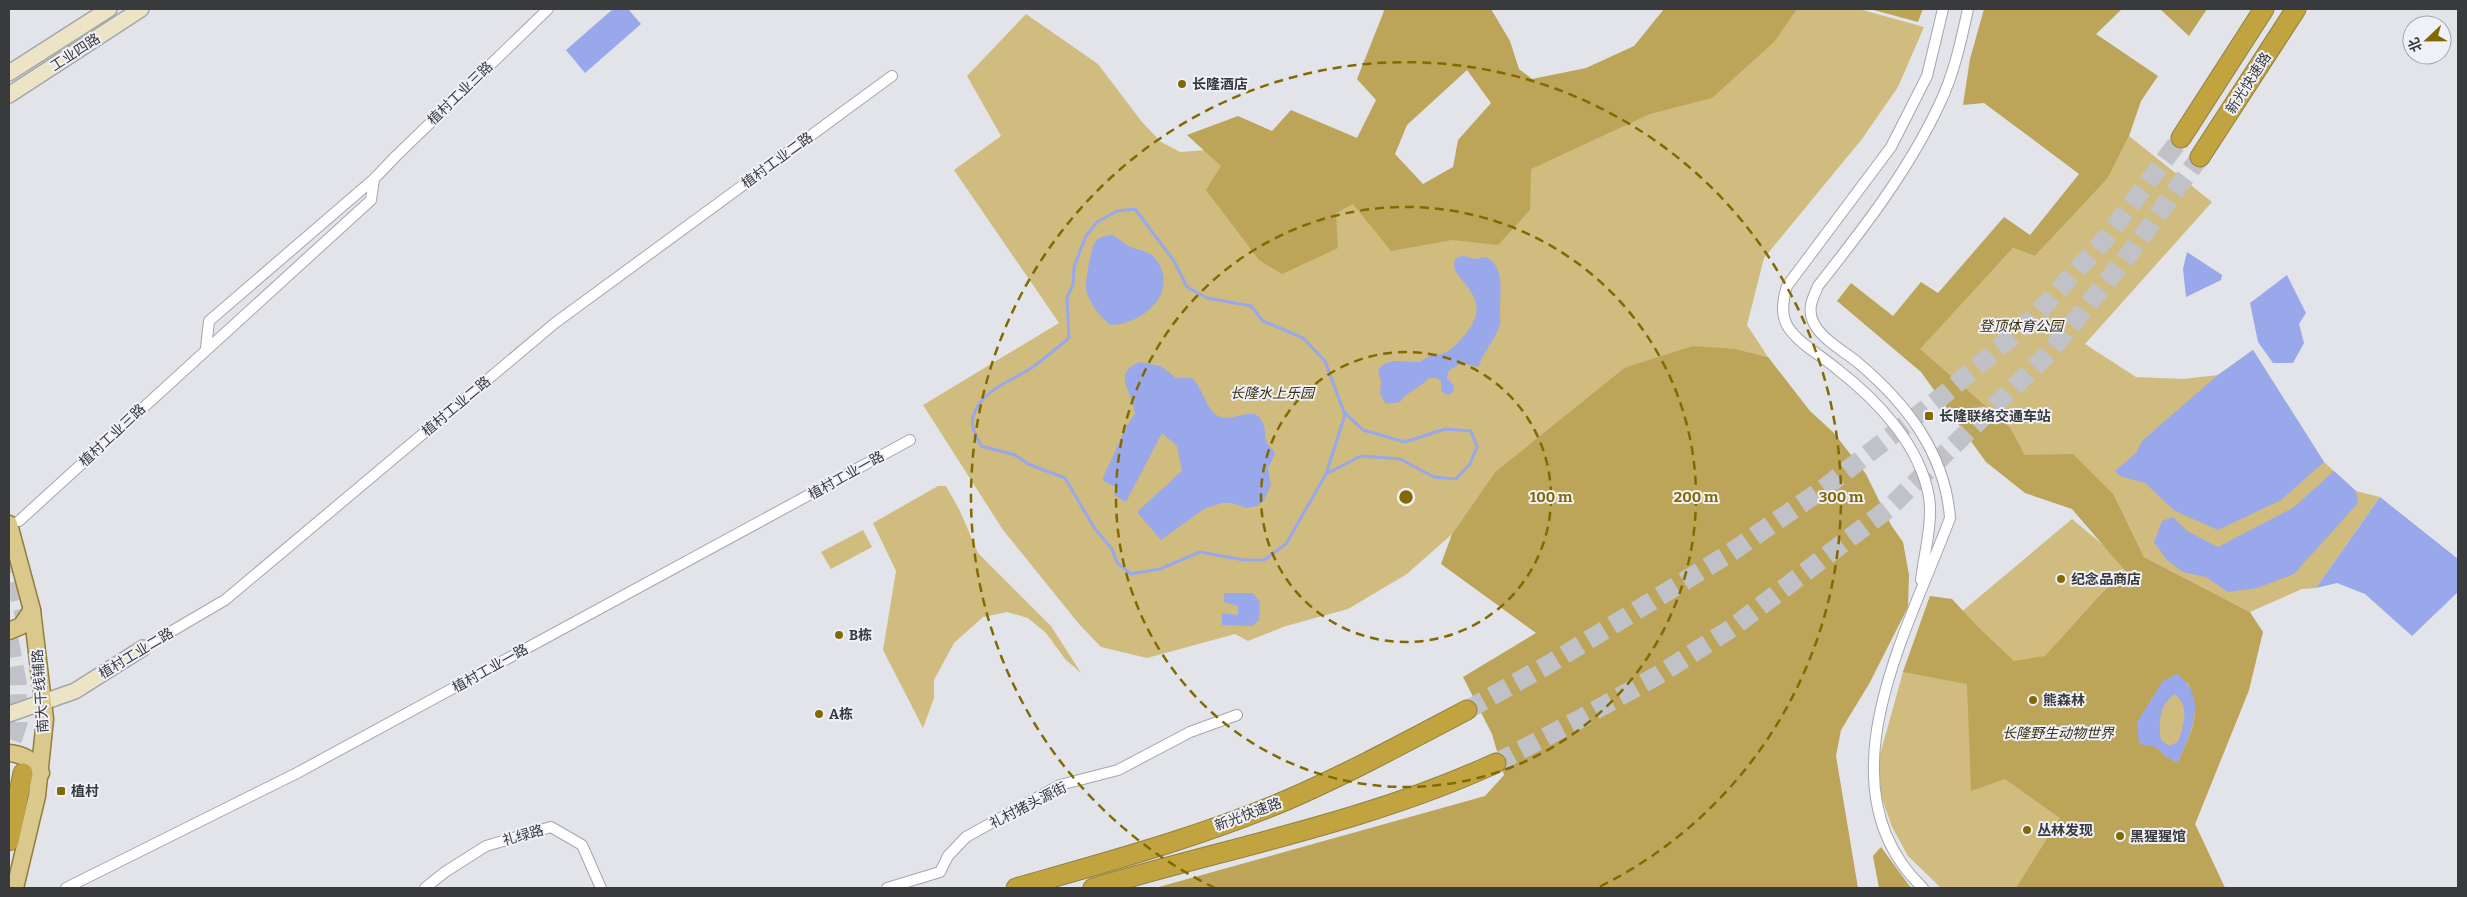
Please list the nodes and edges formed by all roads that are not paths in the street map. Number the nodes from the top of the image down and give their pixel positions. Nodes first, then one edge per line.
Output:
1 (109, 9) edge
2 (141, 9) edge
3 (548, 9) edge
4 (1943, 9) edge
5 (1968, 9) edge
6 (2264, 9) edge
7 (2296, 9) edge
8 (15, 69) edge
9 (892, 76) dead end
10 (31, 81) junction
11 (9, 95) edge
12 (2181, 138) tunnel mouth
13 (2200, 157) tunnel mouth
14 (374, 179) junction
15 (206, 348) junction
16 (910, 440) dead end
17 (14, 523) edge
18 (1919, 595) junction
19 (32, 610) junction
20 (9, 631) edge
21 (143, 648) joint
22 (44, 702) junction
23 (1467, 710) tunnel mouth
24 (9, 714) edge
25 (1237, 715) dead end
26 (9, 753) edge
27 (1496, 762) tunnel mouth
28 (32, 773) junction
29 (9, 841) edge
30 (15, 888) edge
31 (66, 888) edge
32 (425, 888) edge
33 (601, 888) edge
34 (887, 888) edge
35 (1016, 888) edge
36 (1092, 888) edge
37 (1923, 888) edge

1 - 8 street, 工业四路
2 - 10 street, 工业四路
3 - 14 street, 植村工业三路
4 - 18 street
5 - 18 street
6 - 12 highway, 新光快速路
7 - 13 highway, 新光快速路
8 - 10 street
9 - 21 street, 植村工业二路
10 - 11 street, 工业四路
14 - 15 street, 植村工业三路
14 - 15 street, 植村工业三路
15 - 17 street, 植村工业三路
16 - 31 street, 植村工业一路
17 - 19 main road, 南大干线辅路
18 - 37 street
19 - 20 main road
19 - 22 main road, 南大干线辅路
21 - 22 street, 植村工业二路
22 - 24 street, 植村工业二路
22 - 28 main road, 南大干线辅路
23 - 35 highway, 新光快速路
25 - 34 street, 礼村猪头源街
26 - 28 main road
27 - 36 highway, 新光快速路
28 - 29 highway
28 - 30 main road, 南大干线辅路
32 - 33 street, 礼绿路

